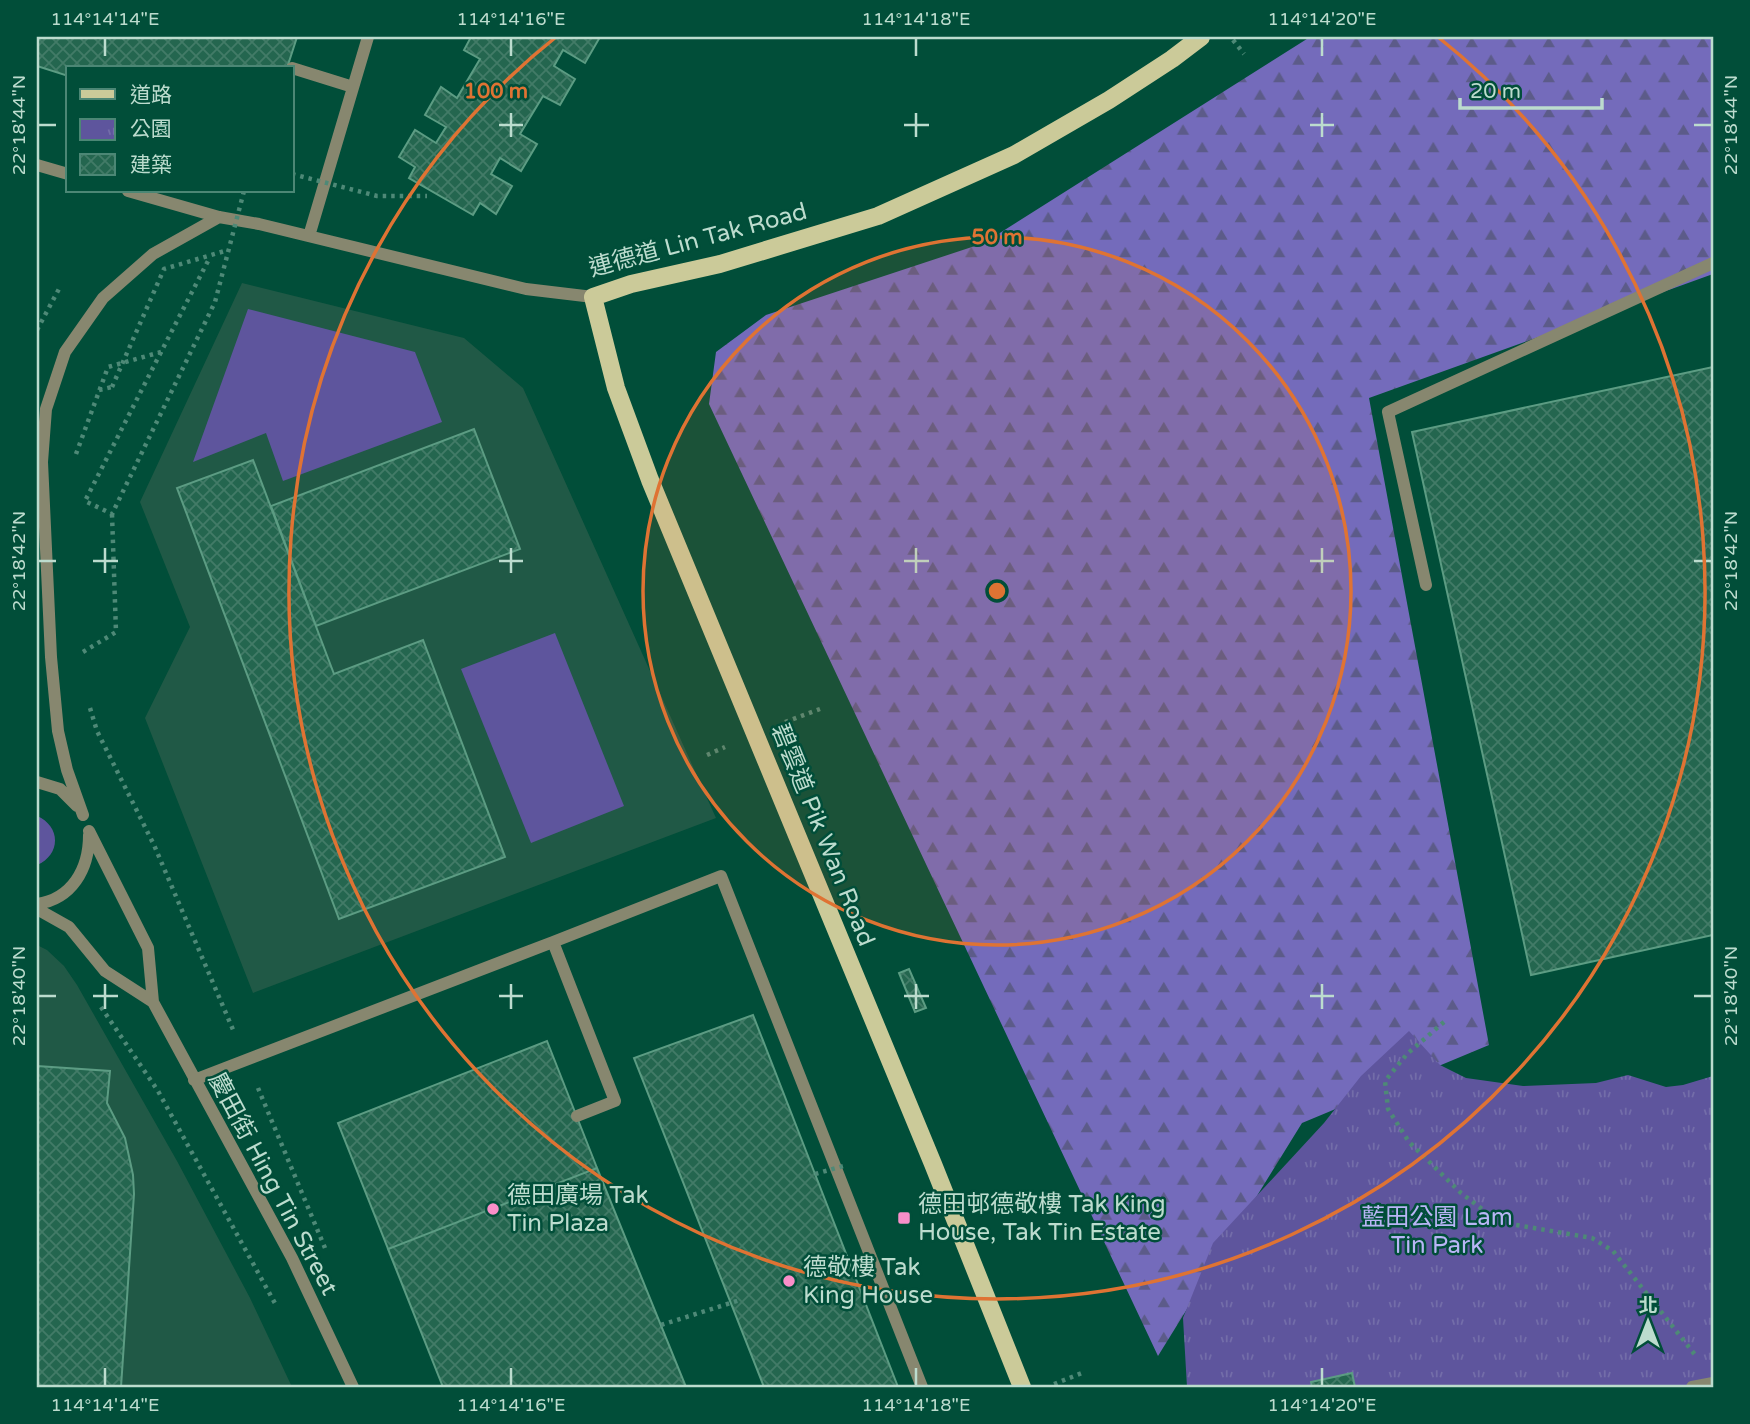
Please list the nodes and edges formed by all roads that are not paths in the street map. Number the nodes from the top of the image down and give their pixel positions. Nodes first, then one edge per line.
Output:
1 (368, 37) edge
2 (1201, 37) edge
3 (294, 69) edge
4 (353, 87) junction
5 (37, 165) edge
6 (66, 173) edge
7 (132, 192) edge
8 (219, 217) junction
9 (309, 236) junction
10 (1713, 263) edge
11 (593, 297) junction
12 (1426, 585) dead end
13 (37, 782) edge
14 (83, 814) junction
15 (89, 831) junction
16 (37, 907) edge
17 (552, 942) junction
18 (153, 1002) junction
19 (194, 1080) junction
20 (577, 1116) dead end
21 (1713, 1383) edge
22 (353, 1387) edge
23 (922, 1387) edge
24 (1022, 1387) edge
25 (1692, 1387) edge

1 - 4 street
2 - 11 main road, 連德道 Lin Tak Road
3 - 4 street
4 - 9 street
5 - 6 street
7 - 8 street, 連德道 Lin Tak Road
8 - 9 street, 連德道 Lin Tak Road
8 - 14 street, 慶田街 Hing Tin Street
9 - 11 street, 連德道 Lin Tak Road
10 - 12 street
11 - 24 main road, 碧雲道 Pik Wan Road
13 - 14 street, 慶田街 Hing Tin Street
14 - 15 street, 慶田街 Hing Tin Street
15 - 16 street, 慶田街 Hing Tin Street
15 - 18 street, 慶田街 Hing Tin Street
16 - 18 street, 慶田街 Hing Tin Street
17 - 19 street
17 - 20 street
17 - 23 street
18 - 19 street, 慶田街 Hing Tin Street
19 - 22 street, 慶田街 Hing Tin Street
21 - 25 street

